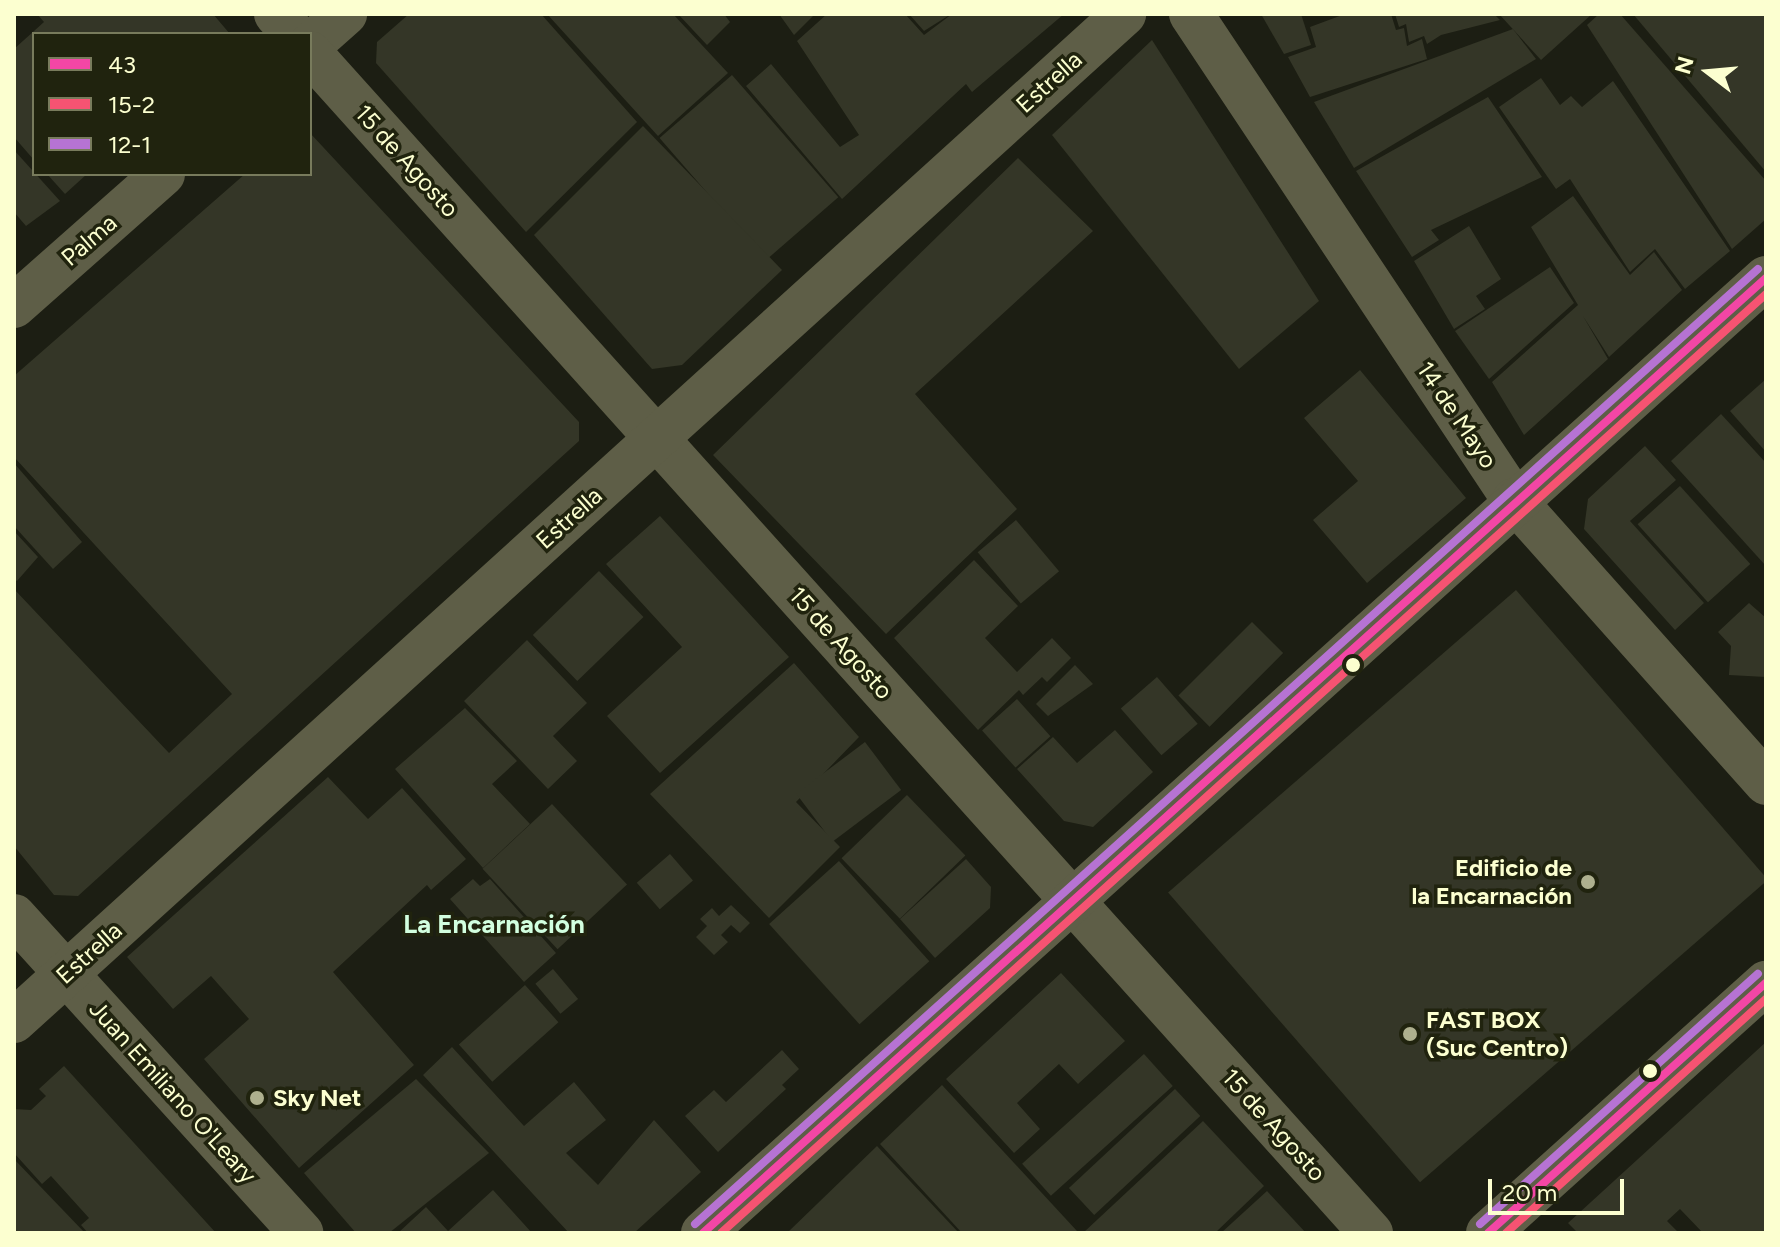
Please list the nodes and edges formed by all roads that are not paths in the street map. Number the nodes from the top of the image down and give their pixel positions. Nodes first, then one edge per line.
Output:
1 (276, 14) edge
2 (345, 14) edge
3 (1124, 14) edge
4 (1191, 14) edge
5 (292, 32) edge
6 (312, 43) edge
7 (312, 55) edge
8 (161, 176) edge
9 (1766, 278) edge
10 (14, 306) edge
11 (657, 439) junction
12 (1514, 500) junction
13 (1766, 783) edge
14 (1073, 901) junction
15 (14, 916) edge
16 (66, 974) junction
17 (1766, 983) edge
18 (14, 1021) edge
19 (301, 1233) edge
20 (703, 1233) edge
21 (1371, 1233) edge
22 (1488, 1233) edge

1 - 5 street
2 - 6 street
3 - 11 street, Estrella
4 - 12 street, 14 de Mayo
7 - 11 street, 15 de Agosto
8 - 10 street, Palma
9 - 12 street
11 - 14 street, 15 de Agosto
11 - 16 street, Estrella
12 - 13 street, 14 de Mayo
12 - 14 street
14 - 20 street
14 - 21 street, 15 de Agosto
15 - 16 street, Juan Emiliano O'Leary
16 - 18 street, Estrella
16 - 19 street, Juan Emiliano O'Leary
17 - 22 street

